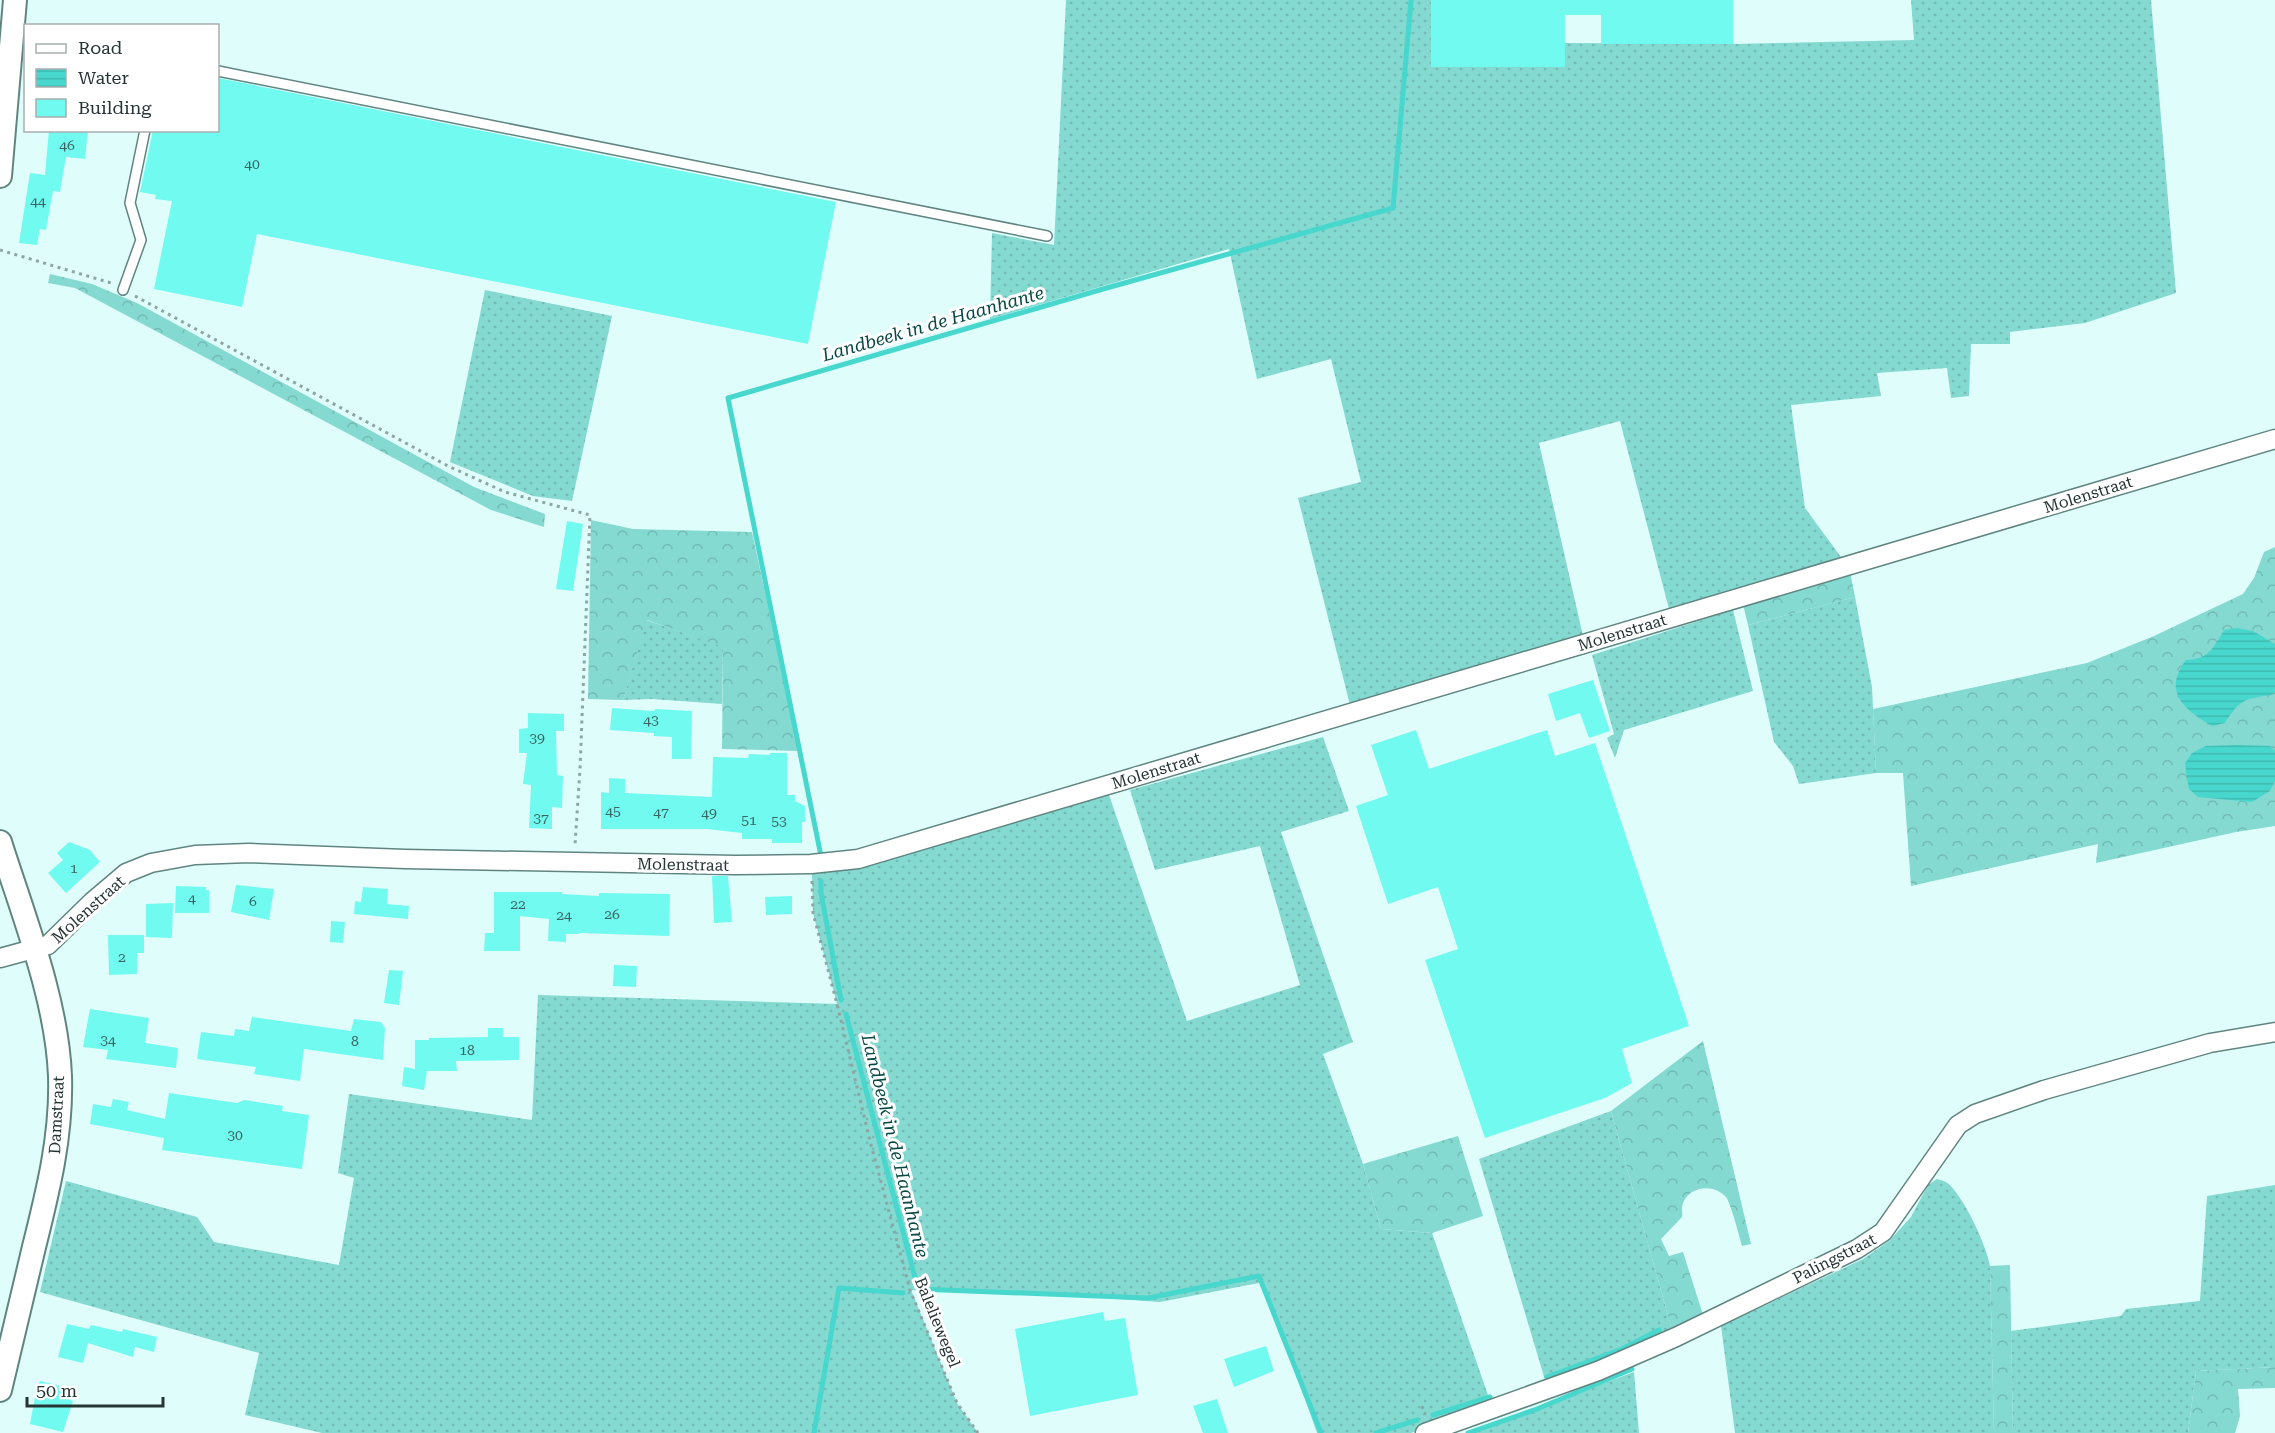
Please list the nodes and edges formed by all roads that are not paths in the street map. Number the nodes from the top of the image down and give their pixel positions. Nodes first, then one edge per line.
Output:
1 (15, 0) edge
2 (219, 71) edge
3 (145, 132) edge
4 (0, 176) edge
5 (1047, 236) dead end
6 (123, 290) road end
7 (2275, 439) edge
8 (0, 842) edge
9 (33, 950) junction
10 (0, 958) edge
11 (2275, 1032) edge
12 (0, 1389) edge
13 (1425, 1433) edge

1 - 4 street
2 - 5 lane
3 - 6 lane
7 - 9 street, Molenstraat
8 - 9 street, Damstraat
9 - 10 street, Molenstraat
9 - 12 street, Damstraat
11 - 13 street, Palingstraat

